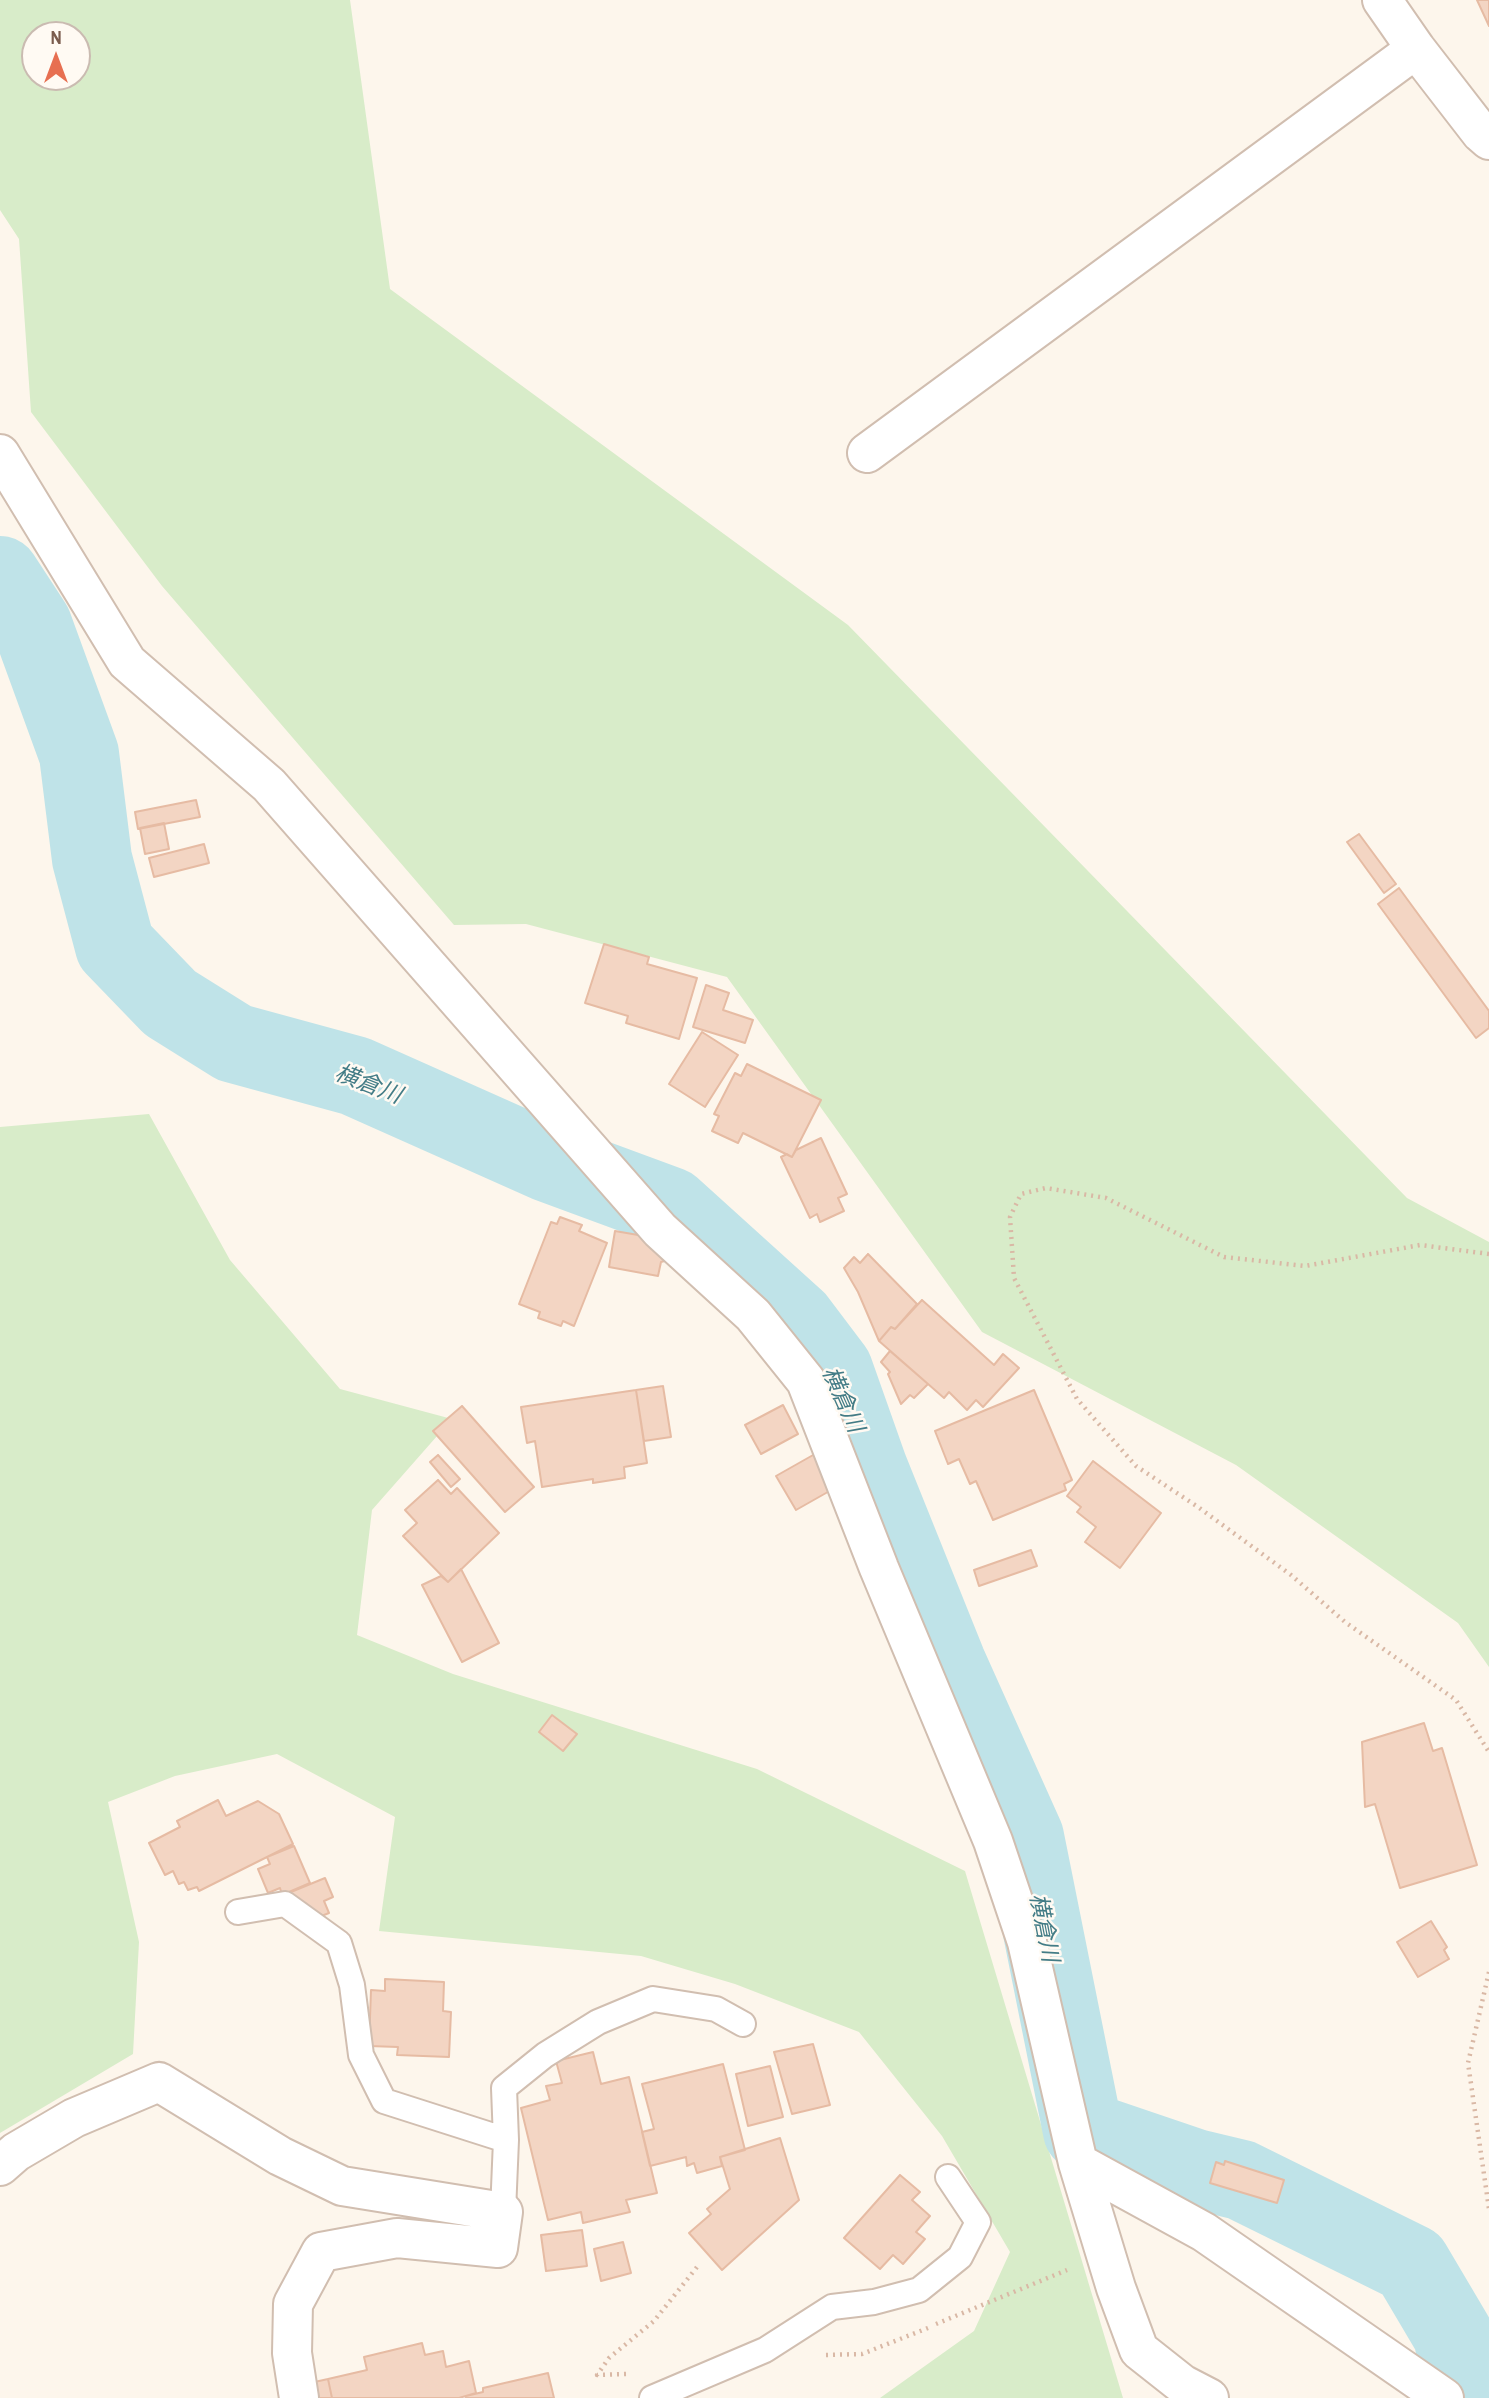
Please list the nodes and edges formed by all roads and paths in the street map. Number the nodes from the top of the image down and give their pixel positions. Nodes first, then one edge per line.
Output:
1 (1382, 0) edge
2 (1416, 49) junction
3 (1489, 140) edge
4 (867, 453) dead end
5 (0, 454) edge
6 (1489, 1254) edge
7 (1489, 1752) edge
8 (239, 1912) dead end
9 (1489, 1972) edge
10 (743, 2024) dead end
11 (506, 2140) junction
12 (1078, 2163) junction
13 (0, 2166) edge
14 (948, 2178) dead end
15 (1489, 2209) edge
16 (503, 2212) junction
17 (697, 2267) dead end
18 (630, 2374) dead end
19 (299, 2398) edge
20 (652, 2398) edge
21 (1209, 2398) edge
22 (1444, 2398) edge

1 - 2 street
2 - 3 street
2 - 4 street
5 - 12 street
6 - 7 path
8 - 11 lane
9 - 15 path
10 - 11 lane
11 - 16 lane
12 - 21 street
12 - 22 street
13 - 16 street
14 - 20 lane
16 - 19 street
17 - 18 path

